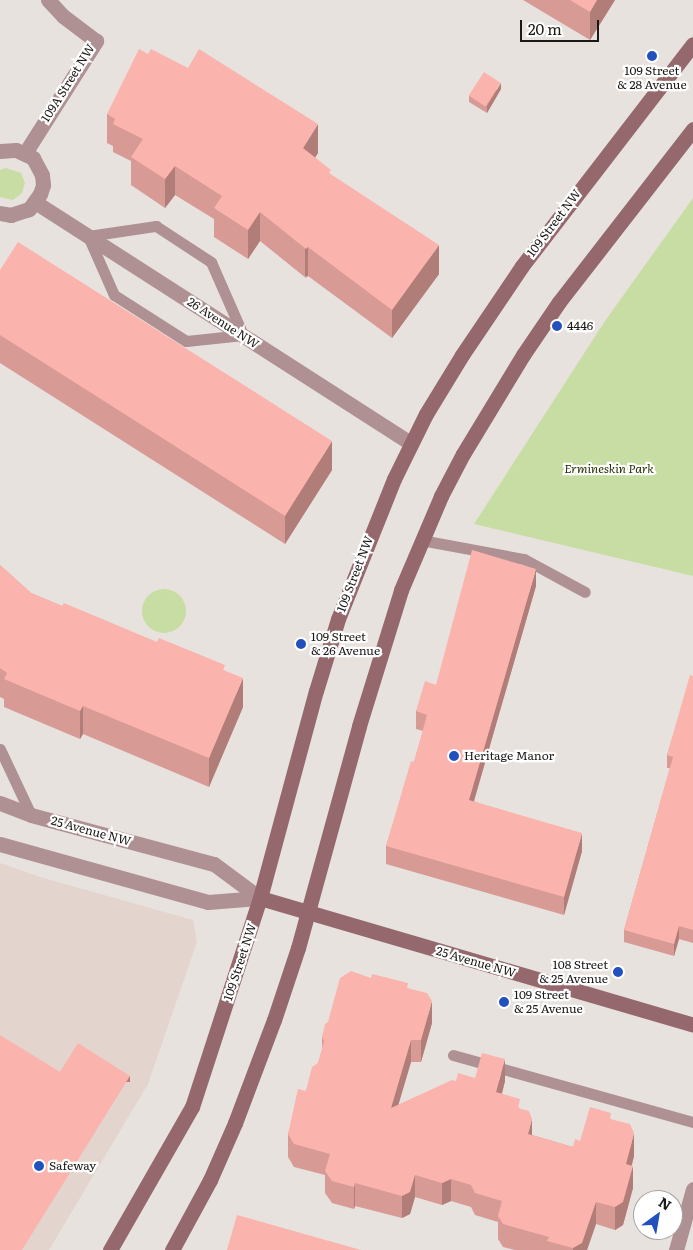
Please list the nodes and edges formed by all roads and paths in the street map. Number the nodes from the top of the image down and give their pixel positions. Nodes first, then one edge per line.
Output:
1 (48, 0) edge
2 (693, 44) edge
3 (693, 129) edge
4 (0, 151) edge
5 (25, 153) junction
6 (36, 202) junction
7 (0, 213) edge
8 (88, 236) junction
9 (243, 335) junction
10 (411, 443) junction
11 (421, 540) junction
12 (585, 592) dead end
13 (0, 749) edge
14 (1, 807) edge
15 (31, 815) junction
16 (0, 844) edge
17 (260, 898) junction
18 (308, 914) junction
19 (693, 1025) edge
20 (453, 1055) dead end
21 (693, 1122) edge
22 (693, 1189) edge
23 (110, 1250) edge
24 (172, 1250) edge
25 (676, 1250) edge

1 - 5 street, 109A Street NW
2 - 10 street, 109 Street NW
3 - 11 street
4 - 5 street
5 - 6 street
6 - 7 street
6 - 8 street, 26 Avenue NW
8 - 9 street, 26 Avenue NW
8 - 9 lane
8 - 9 lane
9 - 10 street, 26 Avenue NW
10 - 17 street, 109 Street NW
11 - 12 lane
11 - 18 street
13 - 15 lane
14 - 15 street, 25 Avenue NW
15 - 17 street, 25 Avenue NW
16 - 17 street, 25 Avenue NW
17 - 18 street, 25 Avenue NW
17 - 23 street, 109 Street NW
18 - 19 street, 25 Avenue NW
18 - 24 street
20 - 21 lane
22 - 25 street

